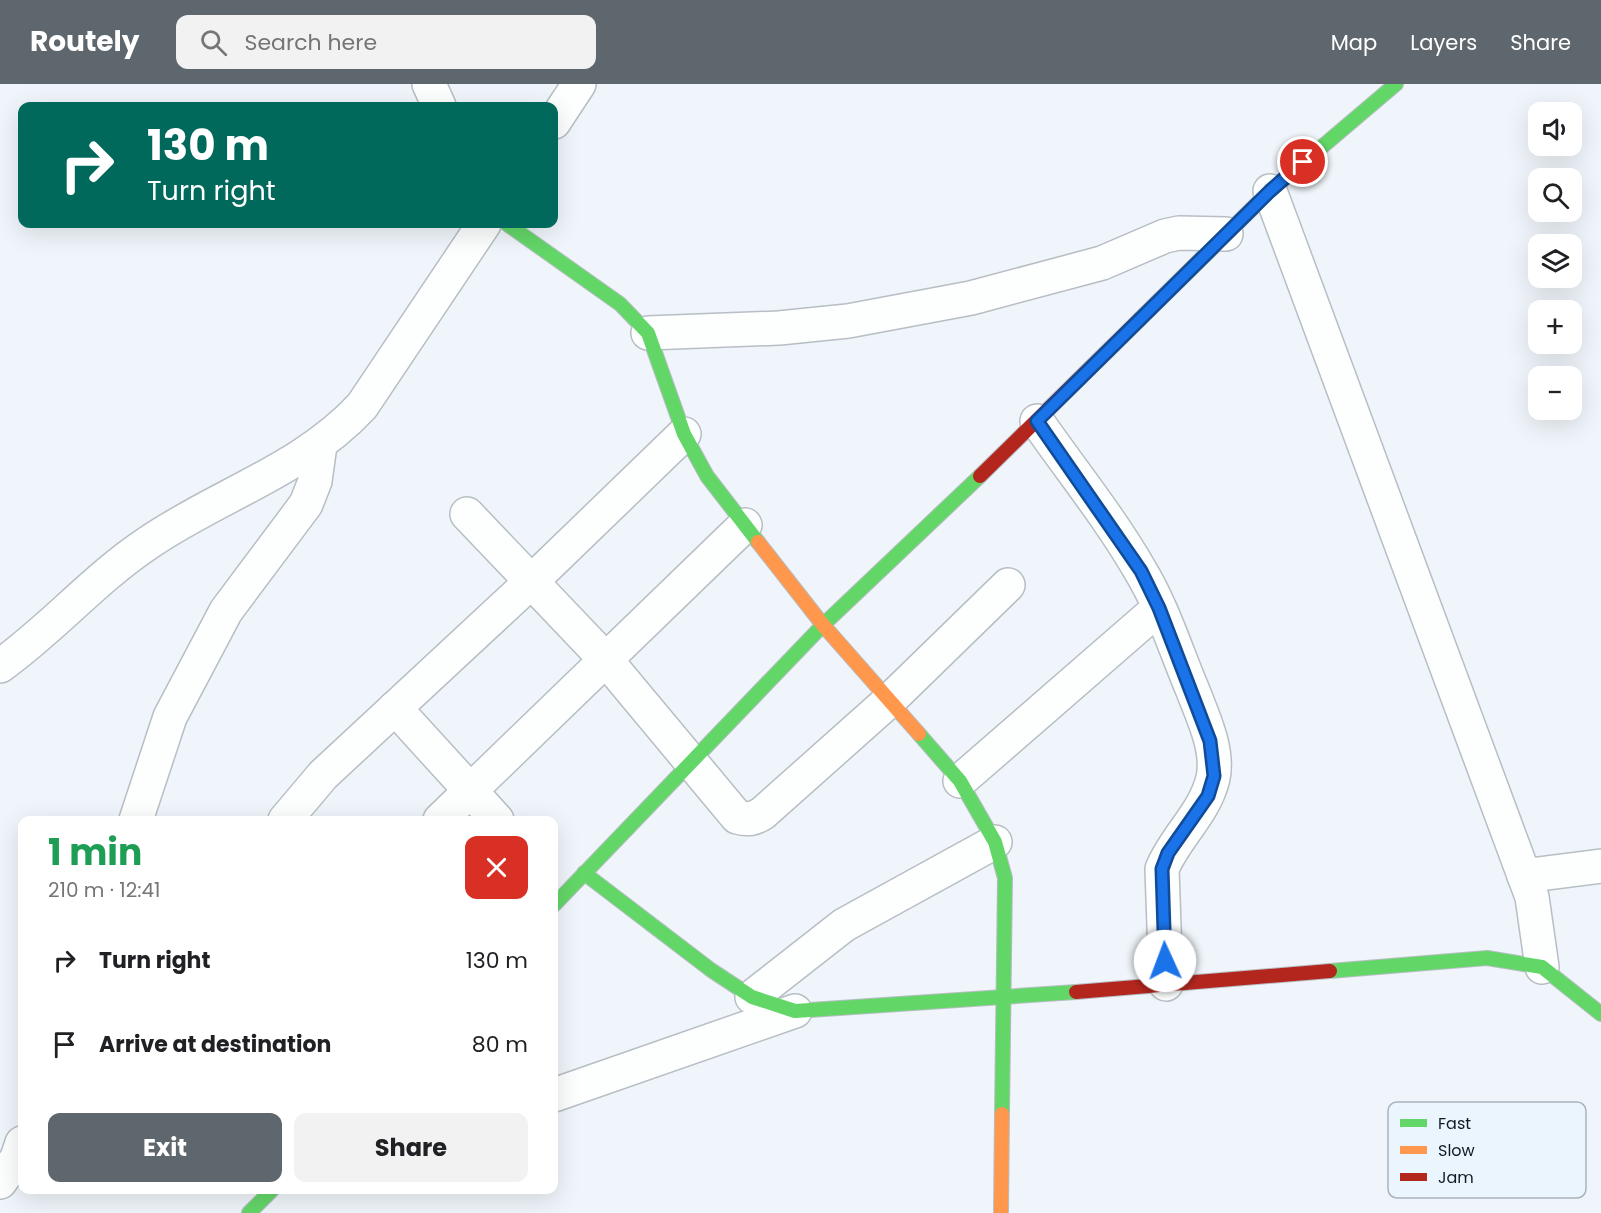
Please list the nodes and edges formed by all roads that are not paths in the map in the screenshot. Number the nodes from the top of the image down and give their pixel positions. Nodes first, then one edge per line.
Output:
1 (429, 84) edge
2 (579, 84) edge
3 (1396, 84) edge
4 (437, 102) edge
5 (558, 116) edge
6 (1270, 191) junction
7 (498, 228) edge
8 (508, 228) edge
9 (1226, 234) junction
10 (648, 333) junction
11 (1037, 421) junction
12 (684, 434) junction
13 (320, 445) junction
14 (467, 514) dead end
15 (745, 525) junction
16 (533, 580) junction
17 (1008, 585) dead end
18 (1159, 608) junction
19 (823, 625) junction
20 (608, 661) junction
21 (0, 666) edge
22 (891, 699) junction
23 (395, 708) junction
24 (690, 763) junction
25 (960, 781) junction
26 (470, 791) junction
27 (137, 816) edge
28 (288, 816) edge
29 (444, 816) edge
30 (492, 816) edge
31 (995, 842) junction
32 (1601, 866) edge
33 (1524, 876) junction
34 (564, 889) edge
35 (1542, 967) junction
36 (1166, 984) junction
37 (752, 997) junction
38 (1004, 998) junction
39 (795, 1011) junction
40 (1601, 1014) edge
41 (558, 1094) edge
42 (18, 1155) edge
43 (0, 1182) edge
44 (268, 1194) edge
45 (1001, 1212) edge
46 (249, 1213) edge

1 - 4 street
2 - 5 street
3 - 6 street
6 - 9 street
6 - 33 street
7 - 13 street
8 - 10 street
9 - 10 street
9 - 11 street
10 - 12 street
11 - 18 street
11 - 19 street
12 - 15 street
12 - 16 street
13 - 21 street
13 - 27 street
14 - 16 street
15 - 19 street
15 - 20 street
16 - 20 street
16 - 23 street
17 - 22 street
18 - 25 street
18 - 36 street
19 - 22 street
19 - 24 street
20 - 24 street
20 - 26 street
22 - 24 street
22 - 25 street
23 - 26 street
23 - 28 street
24 - 34 street
25 - 31 street
26 - 29 street
26 - 30 street
31 - 37 street
31 - 38 street
32 - 33 street
33 - 35 street
34 - 37 street
35 - 36 street
35 - 40 street
36 - 38 street
37 - 39 street
38 - 39 street
38 - 45 street
39 - 41 street
42 - 43 street
44 - 46 street

